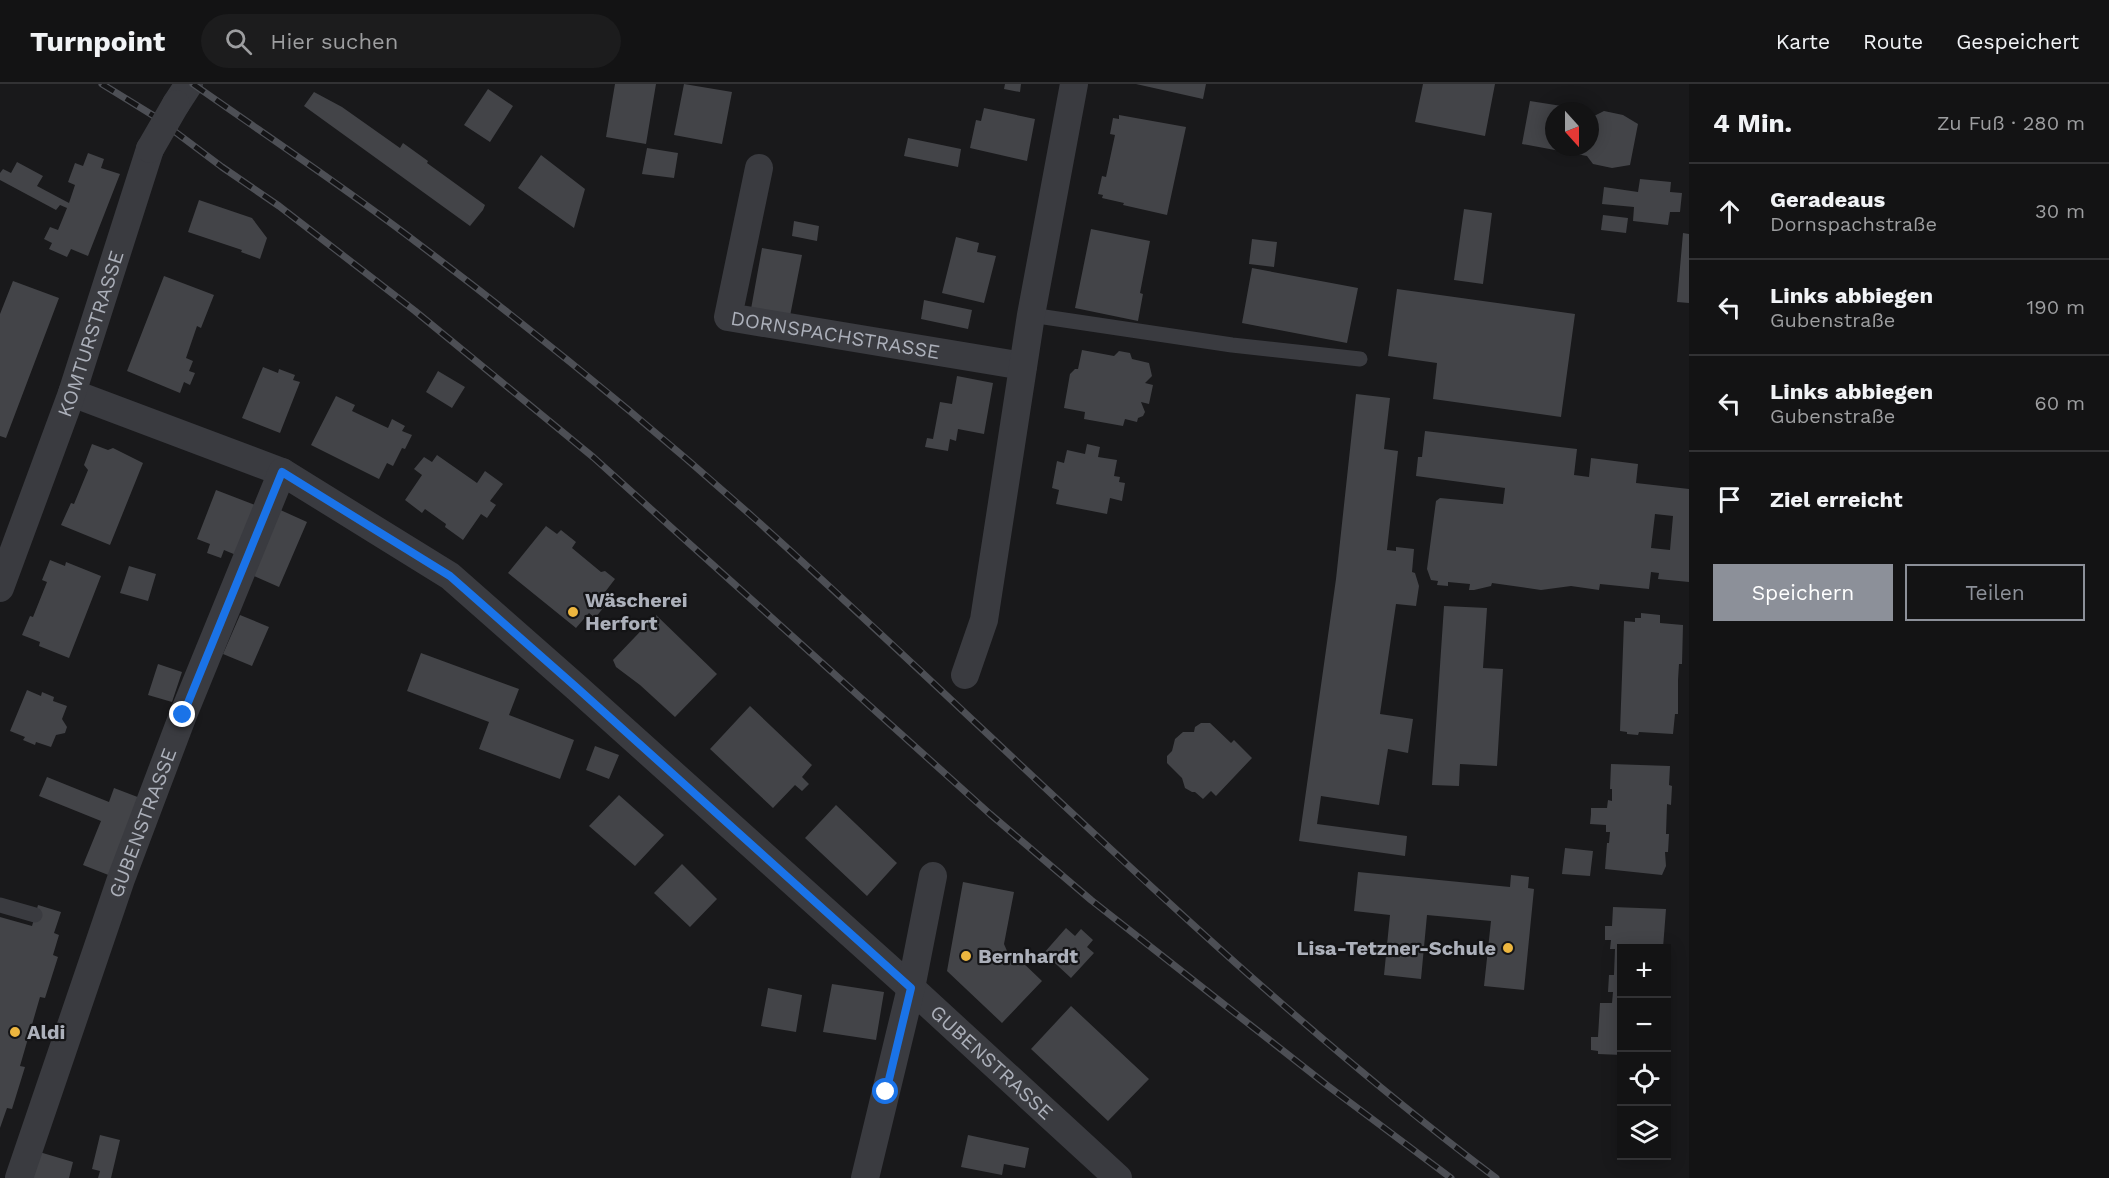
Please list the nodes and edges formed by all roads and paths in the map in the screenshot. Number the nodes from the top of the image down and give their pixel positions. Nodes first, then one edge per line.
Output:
1 (1074, 84) edge
2 (182, 94) edge
3 (759, 168) dead end
4 (1031, 315) junction
5 (1360, 359) dead end
6 (1023, 366) junction
7 (72, 393) junction
8 (282, 472) junction
9 (0, 588) edge
10 (965, 675) dead end
11 (933, 876) dead end
12 (0, 905) edge
13 (35, 915) dead end
14 (911, 988) junction
15 (20, 1178) edge
16 (865, 1178) edge
17 (1118, 1178) edge

1 - 4 street
2 - 7 street, KOMTURSTRASSE, bridge
3 - 6 street, DORNSPACHSTRASSE
4 - 5 lane
4 - 6 street
6 - 10 street
7 - 8 street, GUBENSTRASSE
7 - 9 street, KOMTURSTRASSE
8 - 14 street, GUBENSTRASSE
8 - 15 street, GUBENSTRASSE
11 - 14 street
12 - 13 lane
14 - 16 street
14 - 17 street, GUBENSTRASSE

